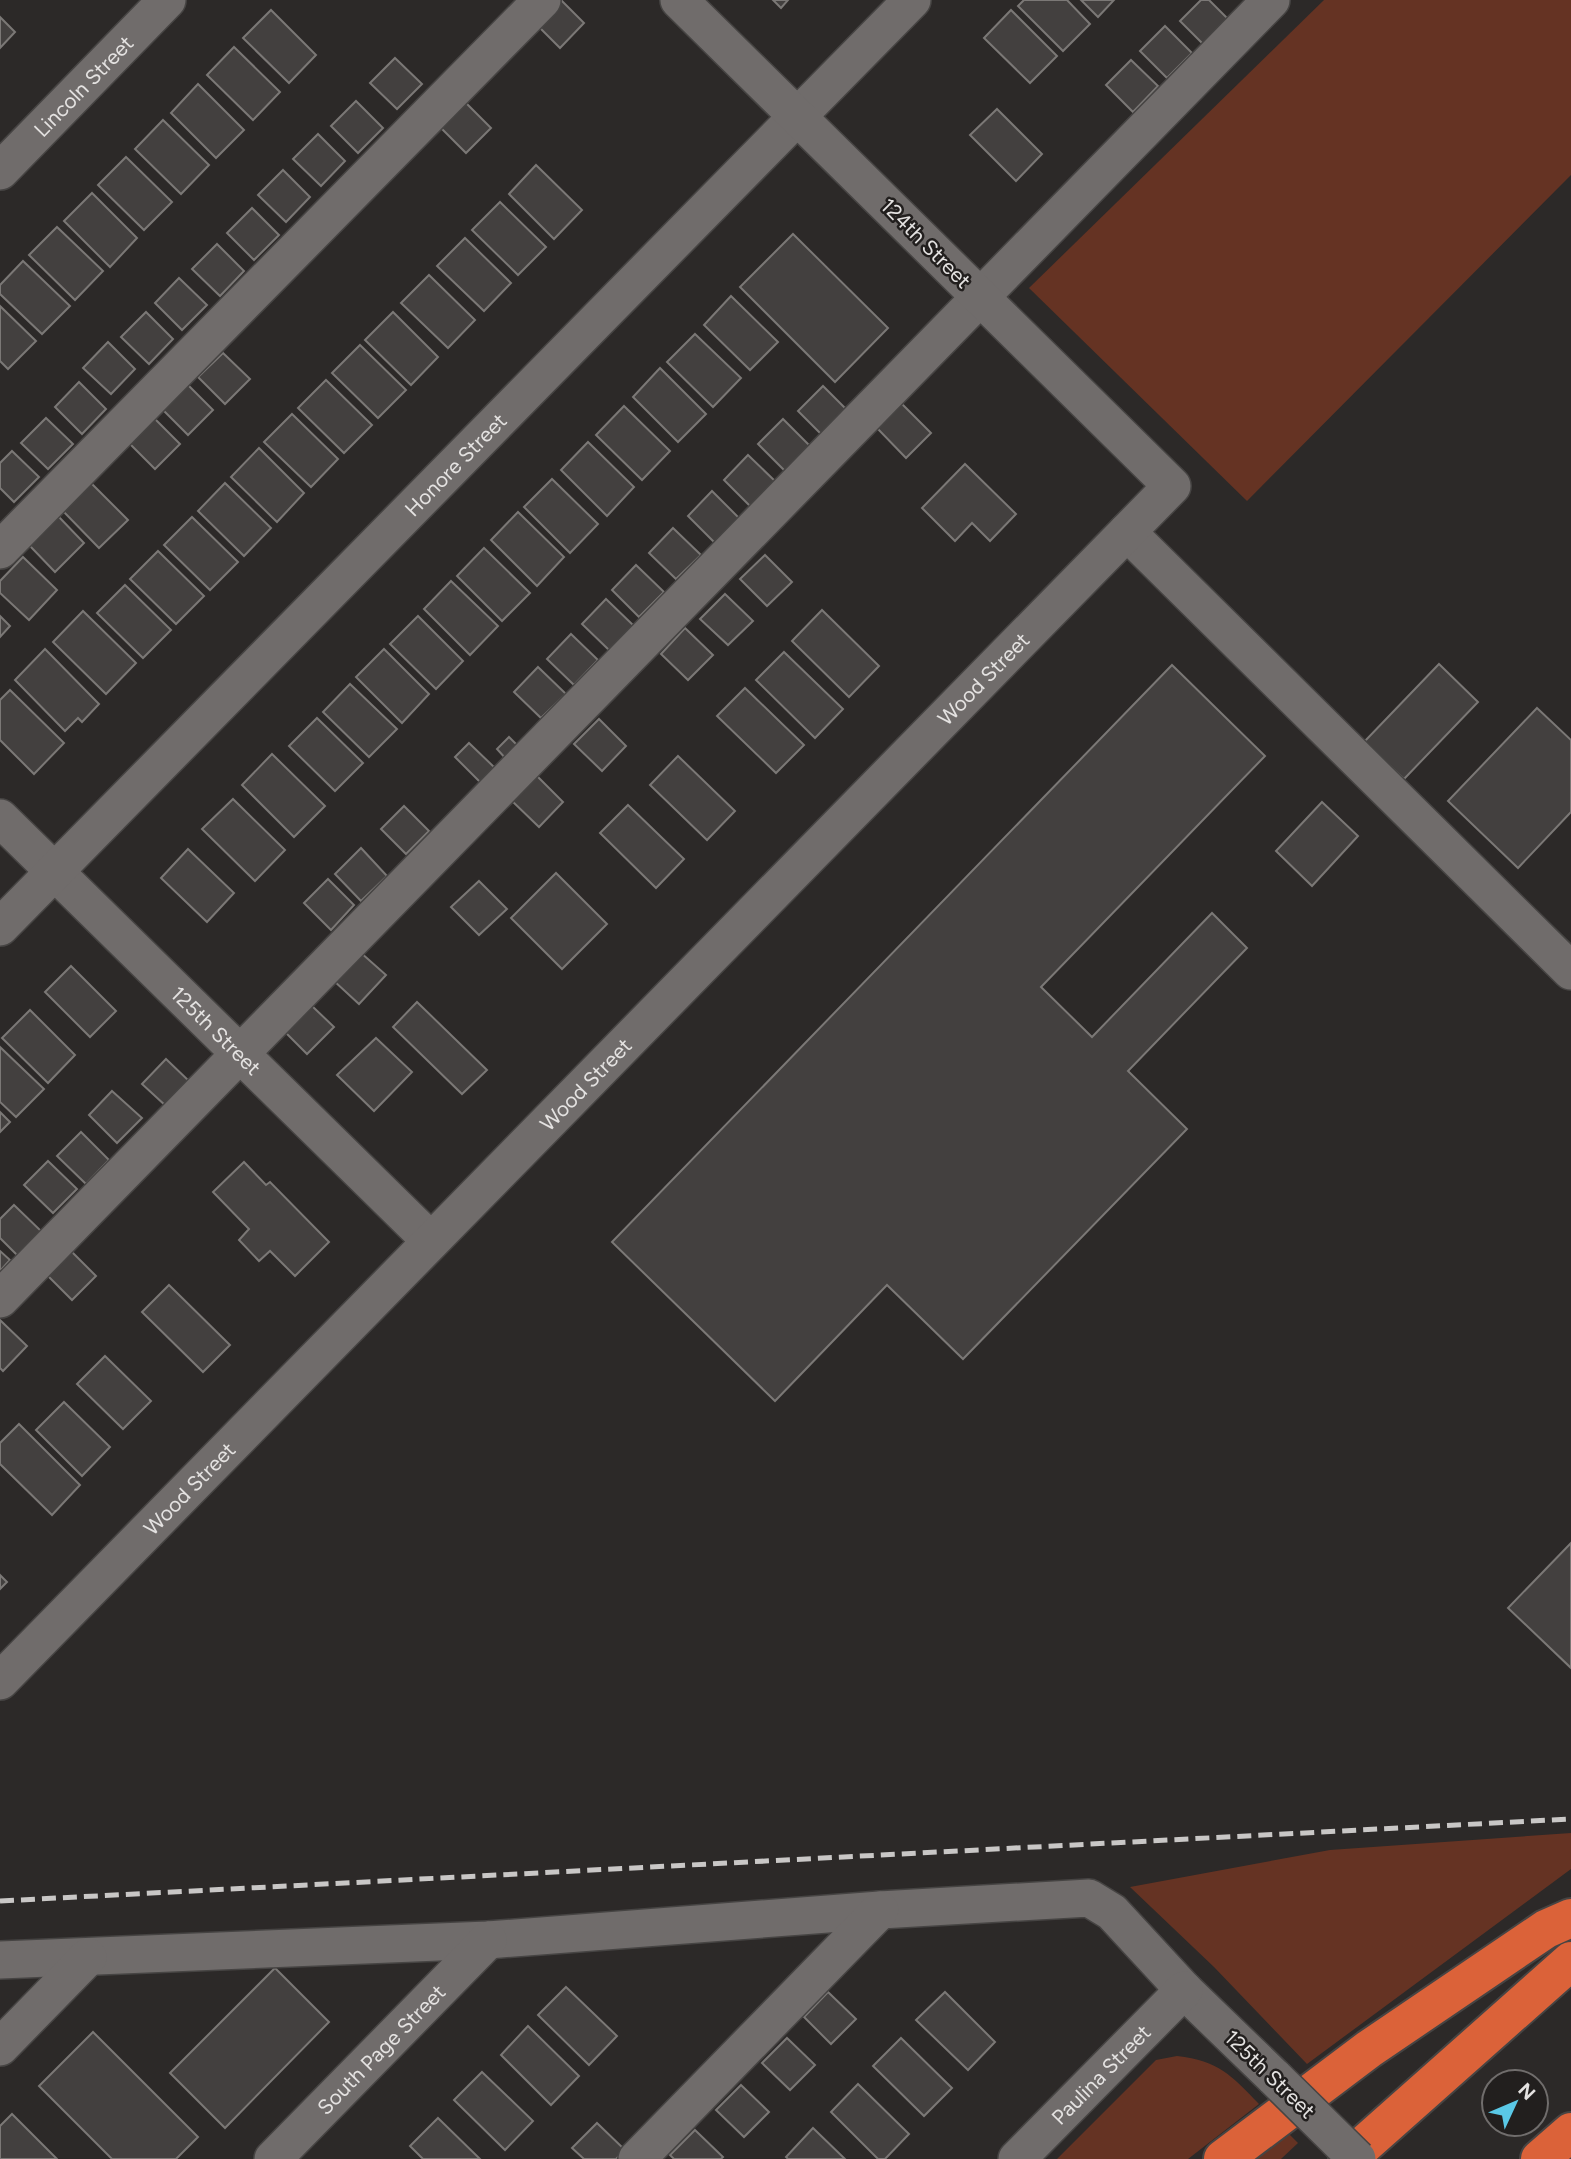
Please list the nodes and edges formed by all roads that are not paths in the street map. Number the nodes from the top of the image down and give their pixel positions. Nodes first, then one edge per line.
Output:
1 (167, 0) edge
2 (542, 0) edge
3 (678, 0) edge
4 (912, 0) edge
5 (1271, 0) edge
6 (797, 116) junction
7 (0, 171) edge
8 (980, 297) junction
9 (1172, 486) joint
10 (1127, 532) junction
11 (0, 550) edge
12 (0, 818) edge
13 (55, 872) junction
14 (0, 927) edge
15 (1571, 971) edge
16 (240, 1054) junction
17 (431, 1241) junction
18 (0, 1299) edge
19 (0, 1681) edge
20 (880, 1910) junction
21 (1571, 1918) edge
22 (488, 1940) junction
23 (88, 1957) junction
24 (0, 1959) edge
25 (1571, 1961) edge
26 (1184, 1990) junction
27 (0, 2047) edge
28 (1571, 2132) edge
29 (273, 2159) edge
30 (637, 2159) edge
31 (1017, 2159) edge
32 (1223, 2159) edge
33 (1348, 2159) edge
34 (1357, 2159) edge
35 (1541, 2159) edge

1 - 7 street, Lincoln Street
2 - 11 street
3 - 6 street, 124th Street
4 - 6 street, Honore Street
5 - 8 street
6 - 8 street, 124th Street
6 - 13 street, Honore Street
8 - 9 street, 124th Street
8 - 16 street
9 - 10 street, Wood Street
10 - 15 street
10 - 17 street, Wood Street
12 - 13 street, 125th Street
13 - 14 street, Honore Street
13 - 16 street, 125th Street
16 - 17 street, 125th Street
16 - 18 street
17 - 19 street, Wood Street
20 - 22 street
20 - 26 street, 125th Street
20 - 30 street
21 - 32 highway
22 - 23 street
22 - 29 street, South Page Street
23 - 24 street
23 - 27 street
25 - 33 highway
26 - 31 street, Paulina Street
26 - 34 street, 125th Street, bridge
28 - 35 highway

